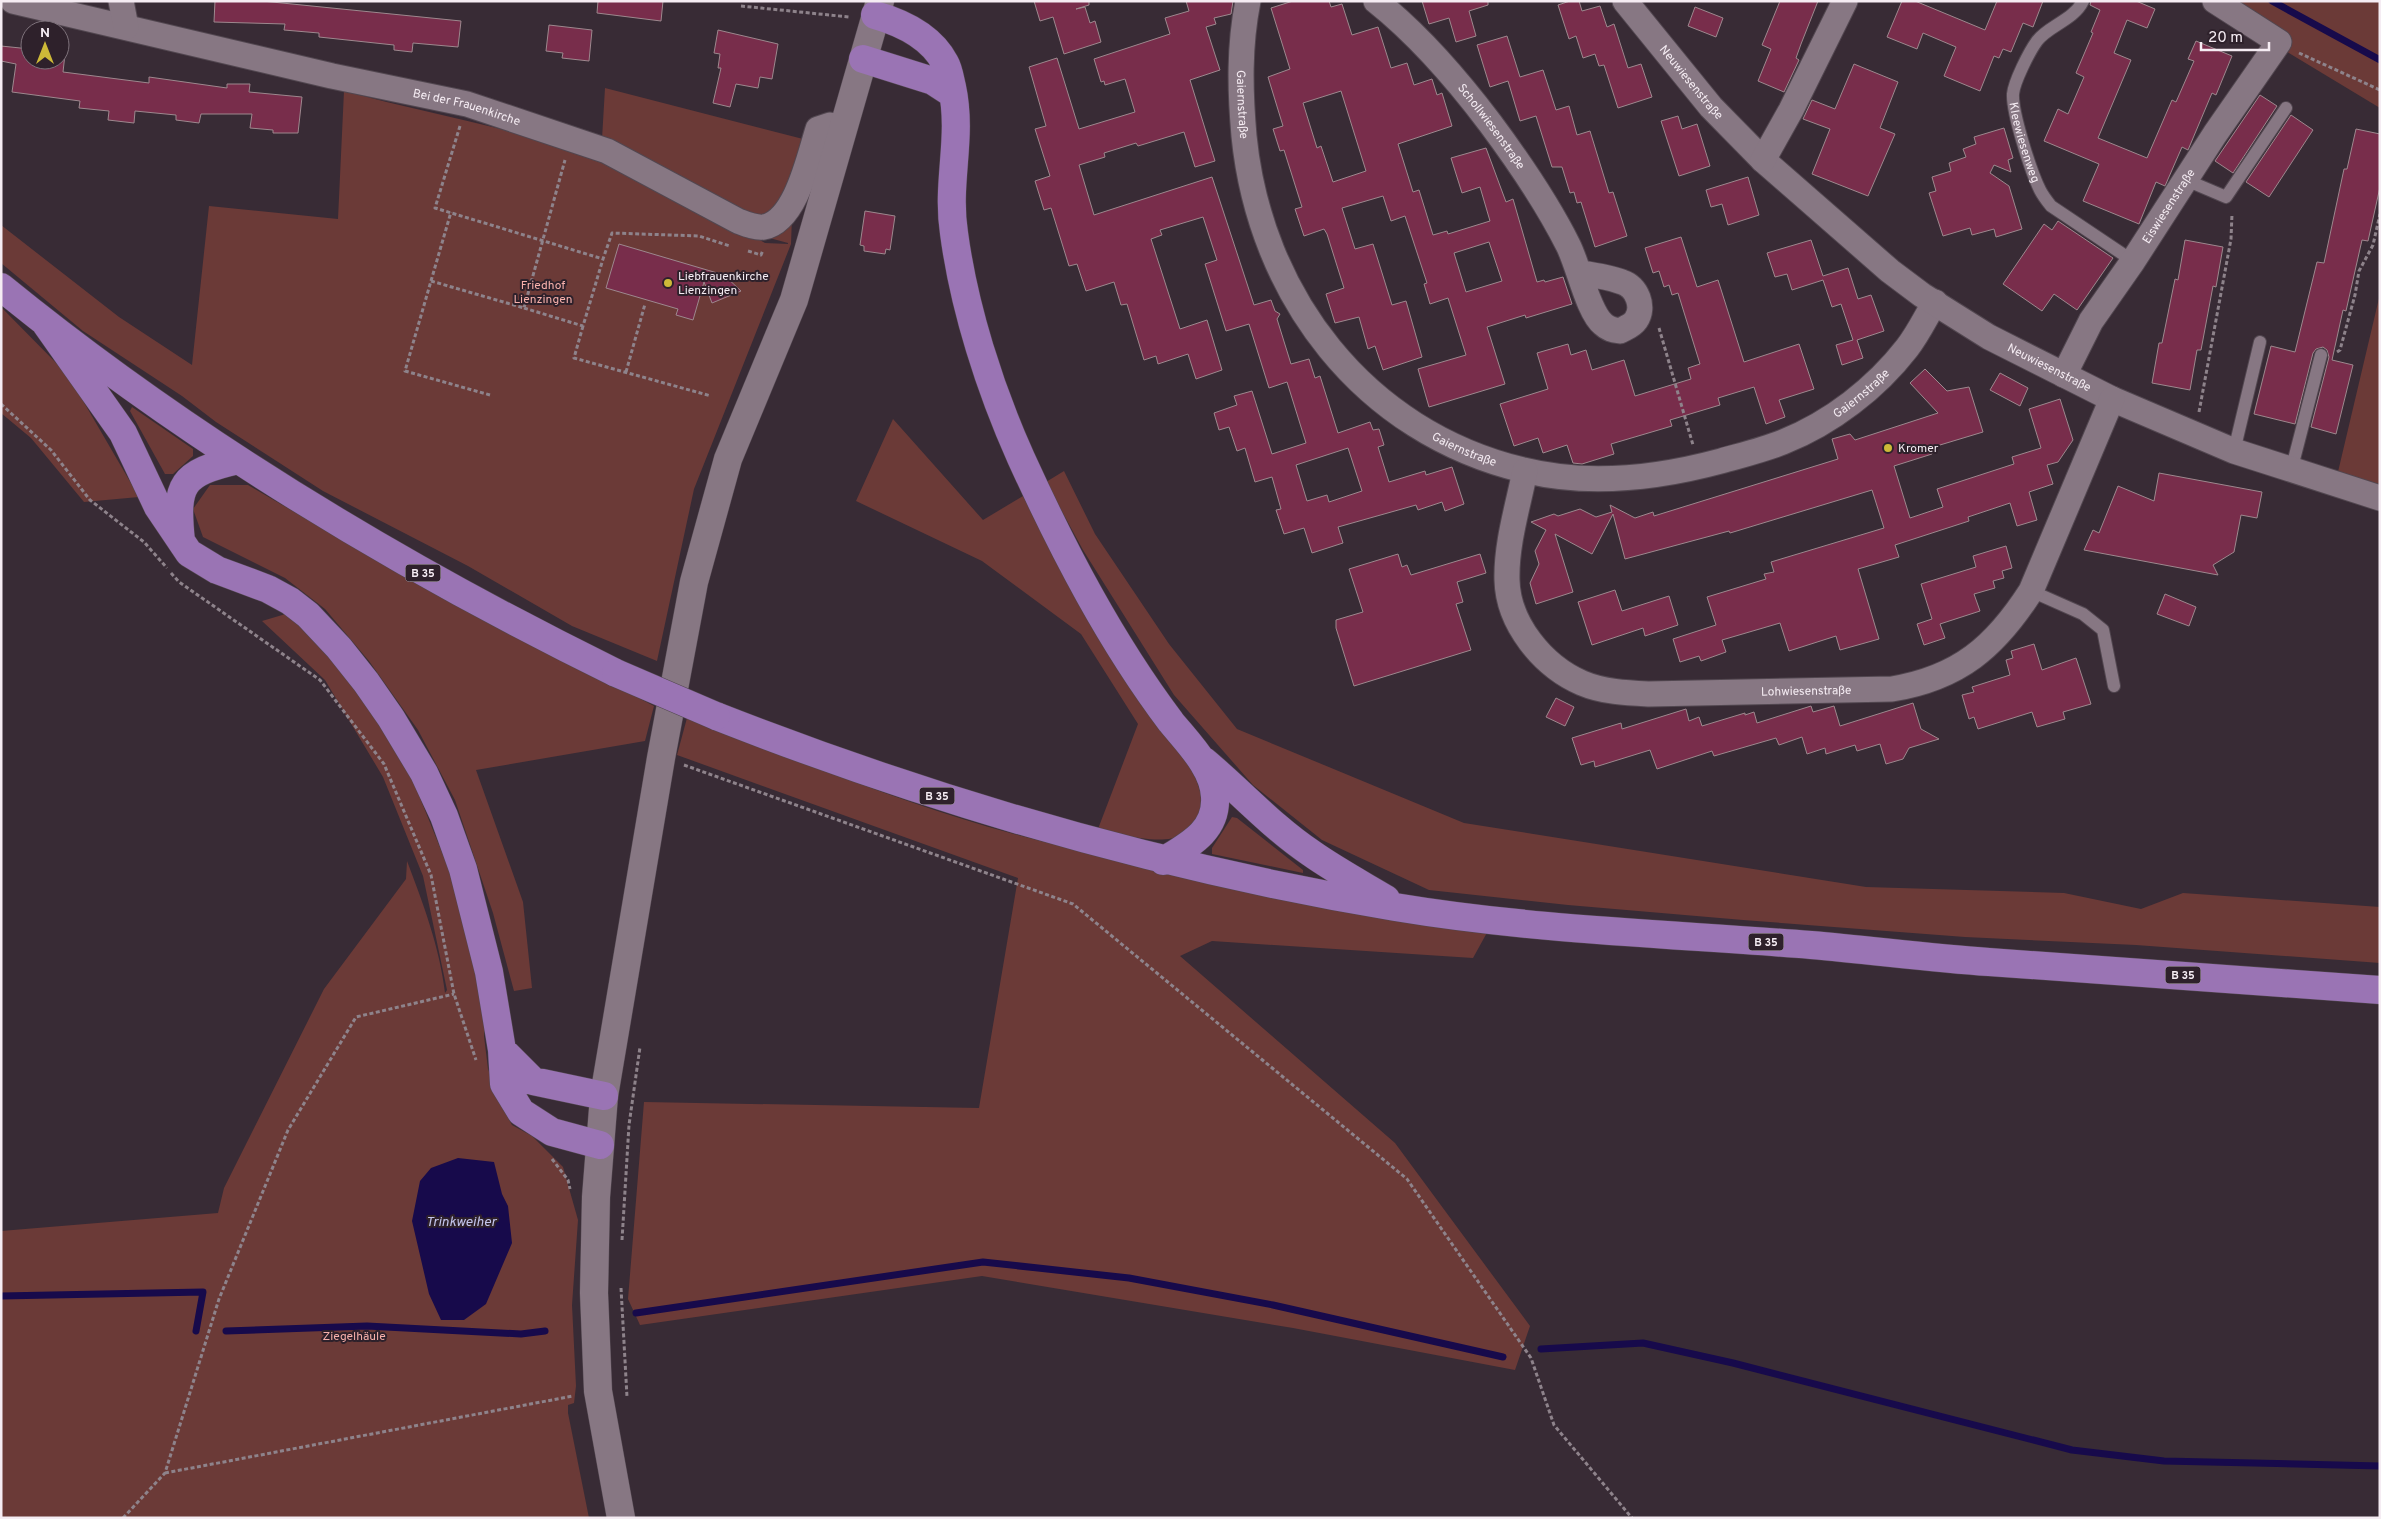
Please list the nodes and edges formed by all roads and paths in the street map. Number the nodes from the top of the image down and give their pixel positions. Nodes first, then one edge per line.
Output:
1 (13, 1) edge
2 (121, 1) edge
3 (1248, 1) edge
4 (1376, 1) edge
5 (1625, 1) edge
6 (1845, 1) edge
7 (2083, 1) edge
8 (2215, 1) edge
9 (740, 6) dead end
10 (876, 13) edge
11 (126, 27) junction
12 (2279, 42) junction
13 (863, 59) junction
14 (2380, 90) edge
15 (953, 94) junction
16 (467, 104) junction
17 (2286, 108) dead end
18 (844, 127) junction
19 (572, 138) junction
20 (1763, 160) junction
21 (2186, 180) junction
22 (2226, 197) junction
23 (450, 212) junction
24 (2380, 214) edge
25 (774, 224) junction
26 (543, 240) junction
27 (734, 247) dead end
28 (743, 250) dead end
29 (603, 259) junction
30 (2133, 261) junction
31 (1580, 272) junction
32 (431, 281) junction
33 (1, 287) edge
34 (1935, 302) junction
35 (645, 304) dead end
36 (524, 308) junction
37 (1640, 310) junction
38 (46, 324) junction
39 (583, 326) junction
40 (2260, 342) dead end
41 (2321, 355) joint
42 (626, 372) junction
43 (2064, 375) junction
44 (490, 395) dead end
45 (711, 396) dead end
46 (2112, 399) junction
47 (1, 404) edge
48 (2195, 435) junction
49 (2234, 451) junction
50 (238, 460) junction
51 (1699, 467) junction
52 (1525, 471) junction
53 (2291, 471) junction
54 (2380, 498) edge
55 (180, 541) junction
56 (2031, 591) junction
57 (2114, 686) dead end
58 (662, 758) junction
59 (1200, 758) junction
60 (1163, 861) junction
61 (1400, 908) junction
62 (2380, 990) edge
63 (454, 994) junction
64 (641, 1037) dead end
65 (502, 1050) junction
66 (480, 1069) dead end
67 (604, 1096) junction
68 (600, 1145) junction
69 (622, 1243) dead end
70 (621, 1282) dead end
71 (598, 1391) junction
72 (627, 1402) dead end
73 (166, 1472) junction
74 (123, 1518) edge
75 (621, 1518) edge
76 (1632, 1518) edge

1 - 11 street, Bei der Frauenkirche
2 - 11 street
3 - 52 street, Gaiernstraße
4 - 31 street, Schollwiesenstraße
5 - 20 street, Neuwiesenstraße
6 - 20 street
7 - 30 lane, Kleewiesenweg
8 - 12 street
9 - 10 path
10 - 13 main road
10 - 15 main road
11 - 16 street, Bei der Frauenkirche
12 - 14 path
12 - 21 street, Eiswiesenstraße
13 - 15 main road
13 - 18 main road
15 - 59 main road
16 - 19 street, Bei der Frauenkirche
16 - 23 path
17 - 22 lane
18 - 25 street
18 - 58 main road
19 - 25 street, Bei der Frauenkirche
19 - 26 path
20 - 34 street, Neuwiesenstraße
21 - 22 lane
21 - 30 street, Eiswiesenstraße
22 - 48 path
23 - 26 path
23 - 32 path
24 - 41 path
25 - 28 path
26 - 29 path
26 - 36 path
27 - 29 path
29 - 39 path
30 - 43 street, Eiswiesenstraße
31 - 37 street
31 - 37 street, Schollwiesenstraße
32 - 36 path
32 - 44 path
33 - 38 main road, B 35
34 - 43 street, Neuwiesenstraße
34 - 51 street, Gaiernstraße
35 - 42 path
36 - 39 path
37 - 51 path
38 - 50 main road, B 35
38 - 55 main road
39 - 42 path
40 - 49 lane
41 - 53 lane
42 - 45 path
43 - 46 street, Neuwiesenstraße
46 - 48 street, Neuwiesenstraße
46 - 56 street, Lohwiesenstraße
47 - 63 path
48 - 49 street, Neuwiesenstraße
49 - 53 street, Neuwiesenstraße
50 - 55 main road
50 - 60 main road, B 35, bridge
51 - 52 street, Gaiernstraße
52 - 56 street, Lohwiesenstraße
53 - 54 street, Neuwiesenstraße
55 - 65 main road
56 - 57 lane
58 - 67 main road
58 - 76 path
59 - 60 main road
59 - 61 main road
60 - 61 main road, B 35
61 - 62 main road, B 35
63 - 66 path
63 - 73 path
64 - 69 path
65 - 67 main road
65 - 68 main road
67 - 68 main road
68 - 71 main road
70 - 72 path
71 - 73 path
71 - 75 main road
73 - 74 path

